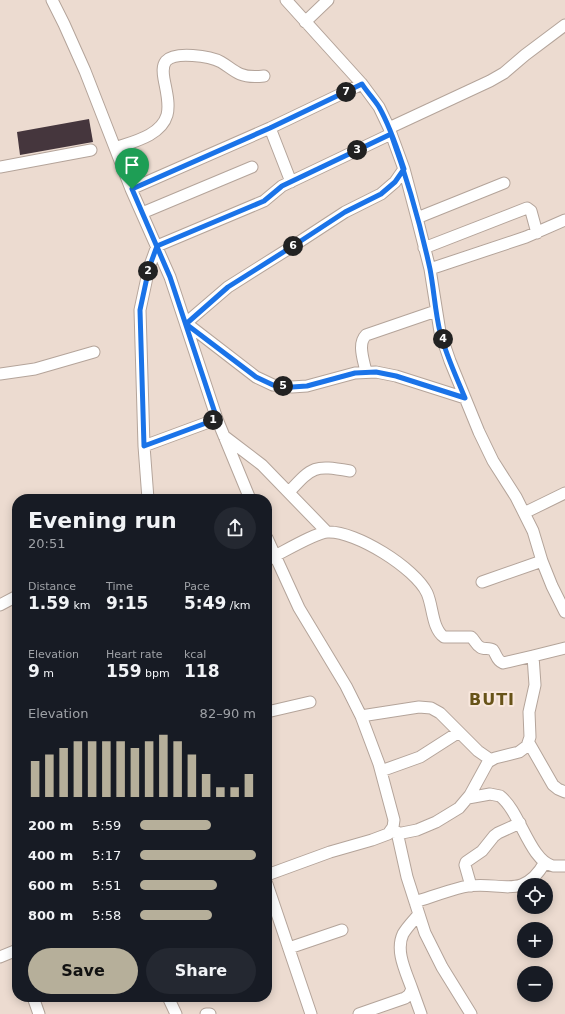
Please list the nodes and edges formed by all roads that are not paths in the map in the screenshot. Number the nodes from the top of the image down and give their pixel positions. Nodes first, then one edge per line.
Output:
1 (52, 0) edge
2 (286, 0) edge
3 (328, 0) edge
4 (305, 22) junction
5 (565, 25) edge
6 (264, 76) dead end
7 (362, 84) junction
8 (270, 128) junction
9 (390, 131) junction
10 (115, 148) junction
11 (91, 150) dead end
12 (0, 167) edge
13 (252, 167) dead end
14 (404, 169) junction
15 (291, 182) junction
16 (504, 183) dead end
17 (132, 189) junction
18 (142, 213) junction
19 (417, 218) junction
20 (565, 220) edge
21 (537, 233) junction
22 (157, 246) junction
23 (424, 248) junction
24 (430, 269) junction
25 (436, 311) junction
26 (186, 324) junction
27 (94, 352) dead end
28 (366, 372) junction
29 (0, 374) edge
30 (465, 398) junction
31 (217, 419) junction
32 (224, 435) junction
33 (144, 446) junction
34 (350, 471) dead end
35 (289, 492) junction
36 (565, 493) edge
37 (148, 494) edge
38 (248, 494) edge
39 (524, 513) junction
40 (327, 532) junction
41 (272, 557) edge
42 (272, 560) edge
43 (542, 561) junction
44 (482, 582) dead end
45 (12, 598) edge
46 (0, 604) edge
47 (565, 612) edge
48 (565, 648) edge
49 (533, 656) junction
50 (310, 702) dead end
51 (272, 711) edge
52 (361, 716) junction
53 (459, 732) junction
54 (529, 743) junction
55 (491, 760) junction
56 (381, 771) junction
57 (565, 792) edge
58 (468, 798) junction
59 (520, 824) junction
60 (393, 832) junction
61 (545, 862) junction
62 (565, 866) edge
63 (272, 873) edge
64 (472, 886) junction
65 (272, 899) edge
66 (415, 902) junction
67 (419, 914) junction
68 (342, 930) dead end
69 (289, 948) junction
70 (12, 952) edge
71 (0, 957) edge
72 (412, 989) junction
73 (34, 1002) edge
74 (170, 1002) edge
75 (38, 1014) edge
76 (176, 1014) edge
77 (206, 1014) edge
78 (210, 1014) edge
79 (311, 1014) edge
80 (358, 1014) edge
81 (421, 1014) edge
82 (471, 1014) edge

1 - 10 street
2 - 4 street
3 - 4 street
4 - 7 street
5 - 9 street
6 - 10 street
7 - 8 street
7 - 9 street
8 - 15 street
8 - 17 street
9 - 14 street
9 - 15 street
10 - 17 street
11 - 12 street
13 - 18 street
14 - 19 street
14 - 26 street
15 - 22 street
16 - 19 street
17 - 18 street
18 - 22 street
19 - 23 street
20 - 21 street
21 - 23 street
21 - 24 street
22 - 26 street
22 - 33 street
23 - 24 street
24 - 25 street
25 - 28 street
25 - 30 street
26 - 28 street
26 - 31 street
27 - 29 street
28 - 30 street
30 - 39 street
31 - 32 street
31 - 33 street
32 - 35 street
32 - 38 street
33 - 37 street
34 - 35 street
35 - 40 street
36 - 39 street
39 - 43 street
40 - 41 street
40 - 49 street
42 - 52 street
43 - 44 street
43 - 47 street
45 - 46 street
48 - 49 street
49 - 54 street
50 - 51 street
52 - 53 street
52 - 56 street
53 - 55 street
53 - 56 street
54 - 55 street
54 - 57 street
55 - 58 street
56 - 60 street
58 - 59 street
58 - 60 street
59 - 61 street
59 - 64 street
60 - 63 street
60 - 66 street
61 - 62 street
61 - 64 street
64 - 66 street
65 - 69 street
66 - 67 street
67 - 72 street
67 - 82 street
68 - 69 street
69 - 79 street
70 - 71 street
72 - 80 street
72 - 81 street
73 - 75 street
74 - 76 street
77 - 78 street

